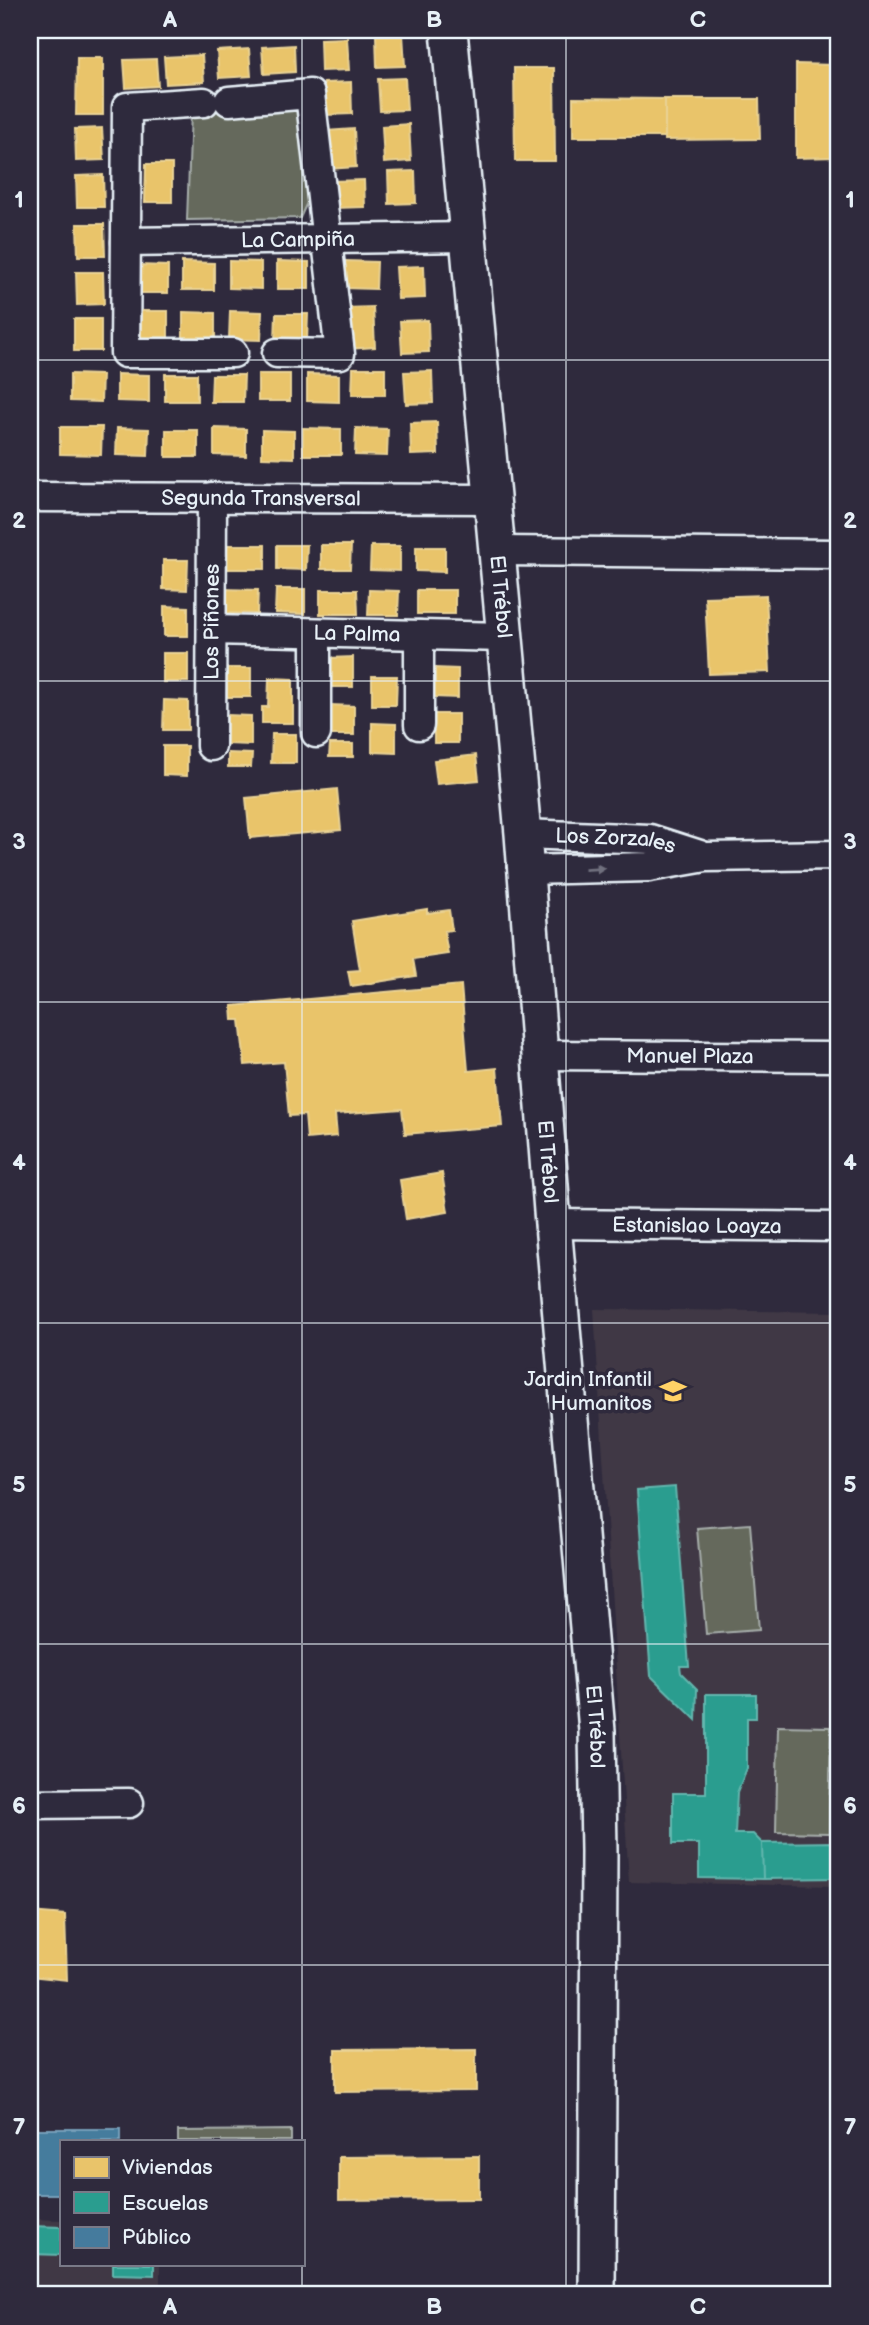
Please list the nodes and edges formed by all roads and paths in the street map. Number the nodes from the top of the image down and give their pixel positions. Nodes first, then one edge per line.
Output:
1 (449, 30) edge
2 (469, 237) junction
3 (327, 239) junction
4 (126, 242) junction
5 (277, 353) dead end
6 (233, 354) dead end
7 (30, 497) edge
8 (212, 497) junction
9 (492, 499) junction
10 (496, 551) junction
11 (839, 554) edge
12 (212, 630) junction
13 (316, 633) junction
14 (419, 635) junction
15 (504, 637) junction
16 (419, 725) dead end
17 (316, 733) dead end
18 (211, 746) dead end
19 (523, 834) junction
20 (839, 855) edge
21 (706, 857) junction
22 (526, 870) junction
23 (541, 1055) junction
24 (839, 1057) edge
25 (553, 1224) junction
26 (839, 1227) edge
27 (129, 1803) dead end
28 (30, 1804) edge
29 (597, 2295) edge

1 - 2 main road, El Trébol
2 - 3 street, La Campiña
2 - 9 main road, El Trébol
3 - 4 street, La Campiña
3 - 4 street
3 - 5 street
4 - 6 street
7 - 8 street, Segunda Transversal
8 - 9 street, Segunda Transversal
8 - 12 street, Los Piñones
9 - 10 main road, El Trébol
10 - 11 street
10 - 15 main road, El Trébol
12 - 13 street, La Palma
12 - 18 street, Los Piñones
13 - 14 street, La Palma
13 - 17 street
14 - 15 street, La Palma
14 - 16 street
15 - 19 main road, El Trébol
19 - 21 street, Los Zorzales
19 - 22 main road, El Trébol
20 - 21 street, Los Zorzales
22 -> 21 street, Los Zorzales
22 - 23 main road, El Trébol
23 - 24 street, Manuel Plaza
23 - 25 main road, El Trébol
25 - 26 street, Estanislao Loayza
25 - 29 main road, El Trébol
27 - 28 street

